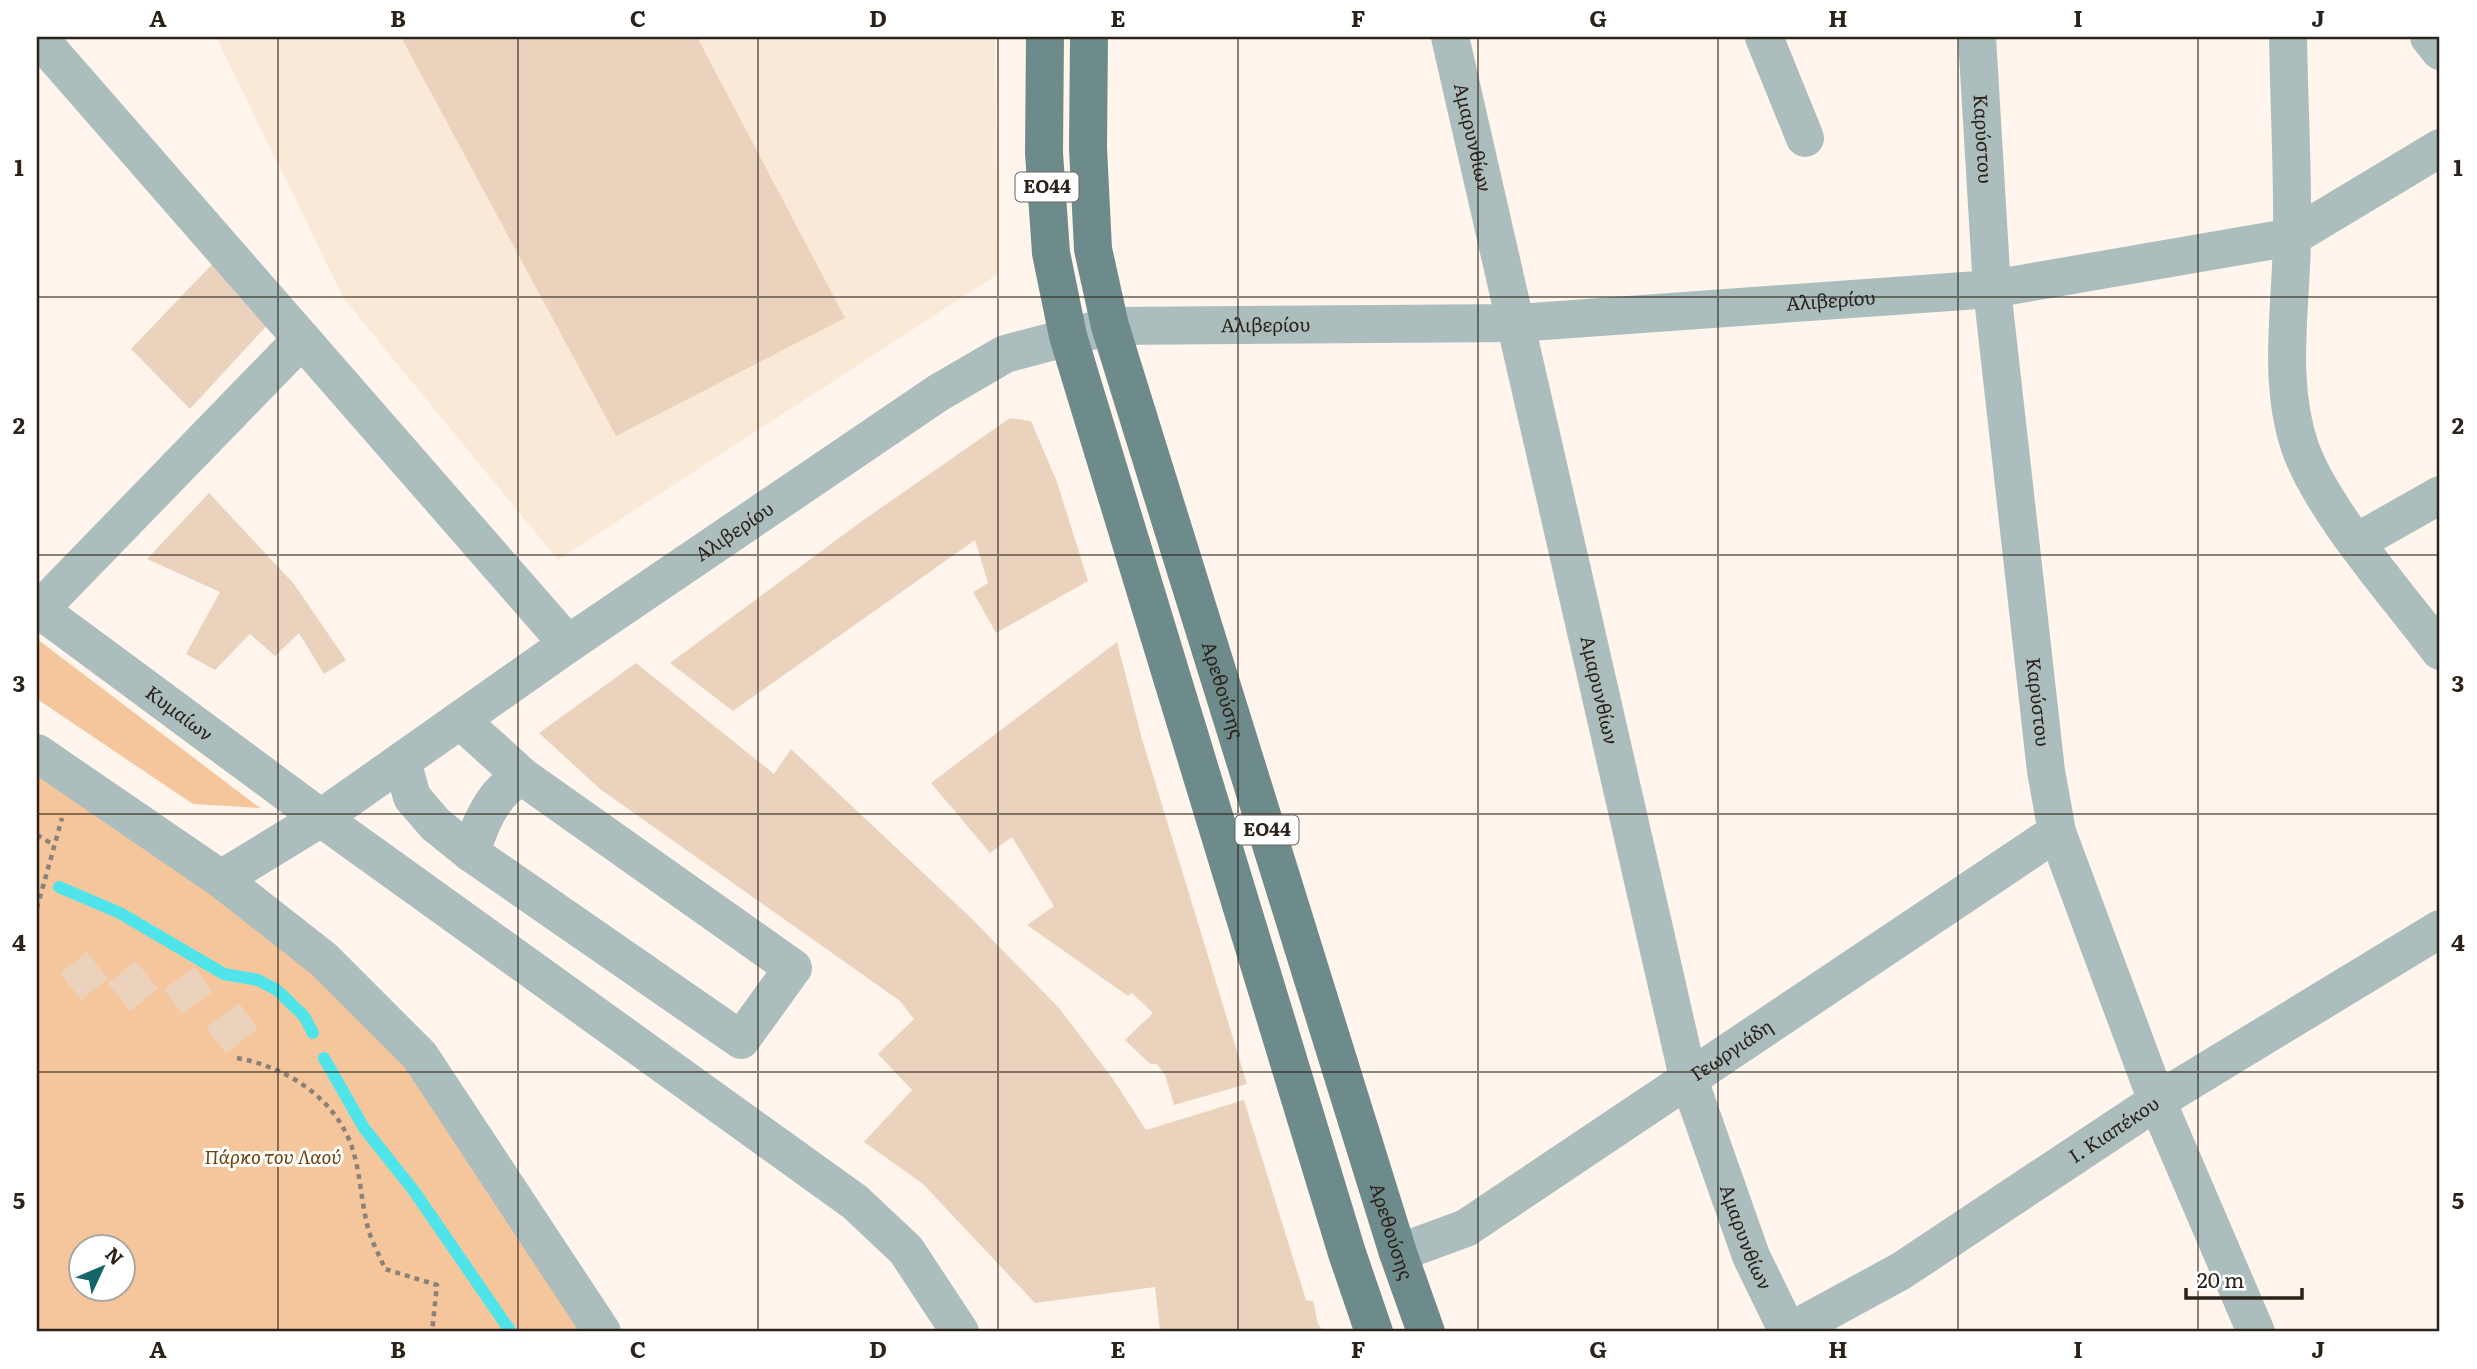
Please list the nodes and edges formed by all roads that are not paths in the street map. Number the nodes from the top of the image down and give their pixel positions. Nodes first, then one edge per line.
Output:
1 (38, 37) edge
2 (1045, 37) edge
3 (1089, 37) edge
4 (1451, 37) edge
5 (1764, 37) edge
6 (1976, 37) edge
7 (2288, 37) edge
8 (2429, 37) edge
9 (2440, 51) edge
10 (1805, 138) dead end
11 (2440, 148) edge
12 (2292, 237) junction
13 (1992, 289) junction
14 (1516, 324) junction
15 (1110, 326) junction
16 (1068, 336) junction
17 (302, 339) junction
18 (2440, 495) edge
19 (2357, 542) junction
20 (38, 609) edge
21 (568, 645) junction
22 (2440, 650) edge
23 (460, 720) junction
24 (37, 753) edge
25 (402, 761) junction
26 (523, 777) junction
27 (321, 818) junction
28 (2057, 832) junction
29 (471, 853) junction
30 (221, 879) junction
31 (2440, 929) edge
32 (1688, 1077) junction
33 (2157, 1101) junction
34 (1398, 1252) junction
35 (602, 1332) edge
36 (960, 1332) edge
37 (1374, 1332) edge
38 (1426, 1332) edge
39 (1789, 1332) edge
40 (2256, 1332) edge

1 - 17 street
2 - 16 main road, ΕΟ44
3 - 15 main road, Αρεθούσης / ΕΟ44
4 - 14 street, Αμαρυνθίων
5 - 10 street
6 - 13 street, Καρύστου
7 - 12 street
8 - 9 street
11 - 12 street, Αλιβερίου
12 - 13 street, Αλιβερίου
12 - 19 street
13 - 14 street, Αλιβερίου
13 - 28 street, Καρύστου
14 - 15 street, Αλιβερίου
14 - 32 street, Αμαρυνθίων
15 - 16 street, Αλιβερίου
15 - 34 main road, Αρεθούσης / ΕΟ44
16 - 21 street, Αλιβερίου
16 - 37 main road, ΕΟ44
17 - 20 street
17 - 21 street
18 - 19 street
19 - 22 street
20 - 27 street, Κυμαίων
21 - 23 street, Αλιβερίου
23 - 25 street, Αλιβερίου
23 - 26 street
24 - 30 street
25 - 27 street, Αλιβερίου
25 - 29 street
26 - 29 street
26 - 29 street
27 - 30 street, Αλιβερίου
27 - 36 street, Κυμαίων
28 - 32 street, Γεωργιάδη
28 - 33 street, Καρύστου
30 - 35 street
31 - 33 street, Ι. Κιαπέκου
32 - 34 street, Γεωργιάδη
32 - 39 street, Αμαρυνθίων
33 - 39 street, Ι. Κιαπέκου
33 - 40 street, Καρύστου
34 - 38 main road, Αρεθούσης / ΕΟ44

